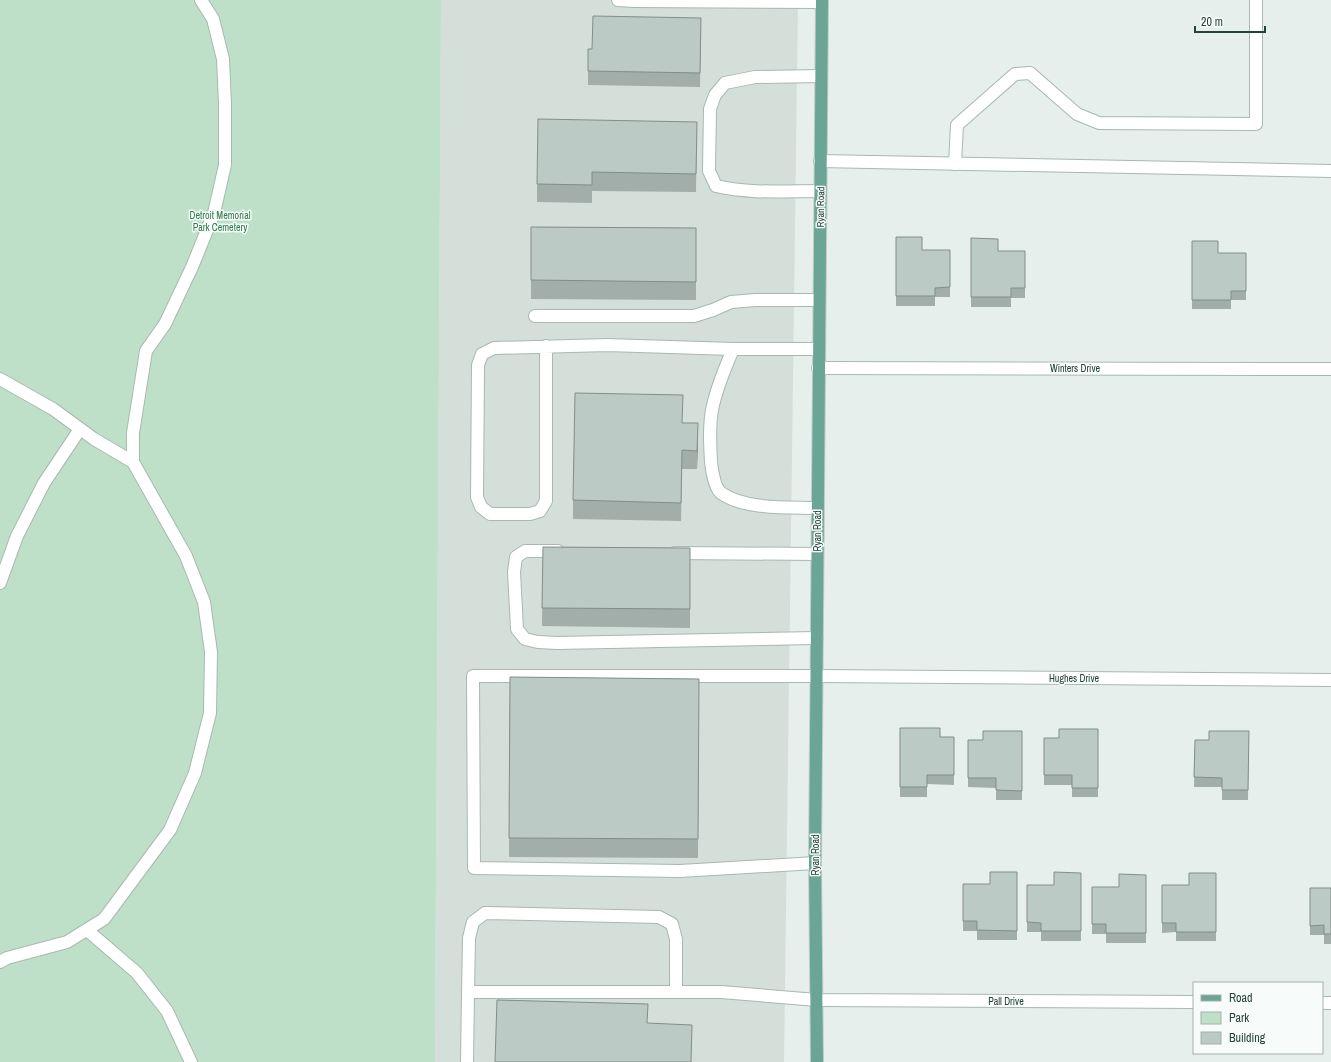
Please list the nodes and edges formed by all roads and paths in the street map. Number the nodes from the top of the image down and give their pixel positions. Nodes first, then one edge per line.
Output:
1 (201, 0) edge
2 (618, 0) edge
3 (1256, 0) edge
4 (822, 1) edge
5 (821, 76) junction
6 (820, 161) junction
7 (955, 164) junction
8 (1331, 171) edge
9 (820, 191) junction
10 (819, 300) junction
11 (535, 316) dead end
12 (546, 346) junction
13 (733, 349) junction
14 (818, 349) junction
15 (818, 368) junction
16 (1331, 369) edge
17 (0, 379) edge
18 (80, 429) junction
19 (133, 462) junction
20 (817, 508) junction
21 (569, 552) edge
22 (662, 552) edge
23 (817, 554) junction
24 (0, 583) edge
25 (817, 638) junction
26 (816, 676) junction
27 (1331, 680) edge
28 (815, 863) junction
29 (87, 930) junction
30 (0, 962) edge
31 (676, 991) junction
32 (468, 992) junction
33 (817, 1000) junction
34 (1193, 1002) edge
35 (191, 1062) edge
36 (467, 1062) edge
37 (817, 1062) edge

1 - 19 street
2 - 4 street
3 - 7 street
4 - 5 main road, Ryan Road
5 - 6 main road, Ryan Road
5 - 9 street
6 - 7 street
6 - 9 main road, Ryan Road
7 - 8 street
9 - 10 main road, Ryan Road
10 - 11 street
10 - 14 main road, Ryan Road
12 - 12 street
12 - 13 street
13 - 14 street
13 - 20 street
14 - 15 main road, Ryan Road
15 - 16 street, Winters Drive
15 - 20 main road, Ryan Road
17 - 18 street
18 - 19 street
18 - 24 street
19 - 29 street
20 - 23 main road, Ryan Road
21 - 25 street
22 - 23 street
23 - 25 main road, Ryan Road
25 - 26 main road, Ryan Road
26 - 27 street, Hughes Drive
26 - 28 main road, Ryan Road
26 - 28 street, Hughes Drive
28 - 33 main road, Ryan Road
29 - 30 street
29 - 35 street
31 - 32 street, Pall Drive
31 - 32 street
31 - 33 street, Pall Drive
32 - 36 street
33 - 34 street, Pall Drive
33 - 37 main road, Ryan Road

